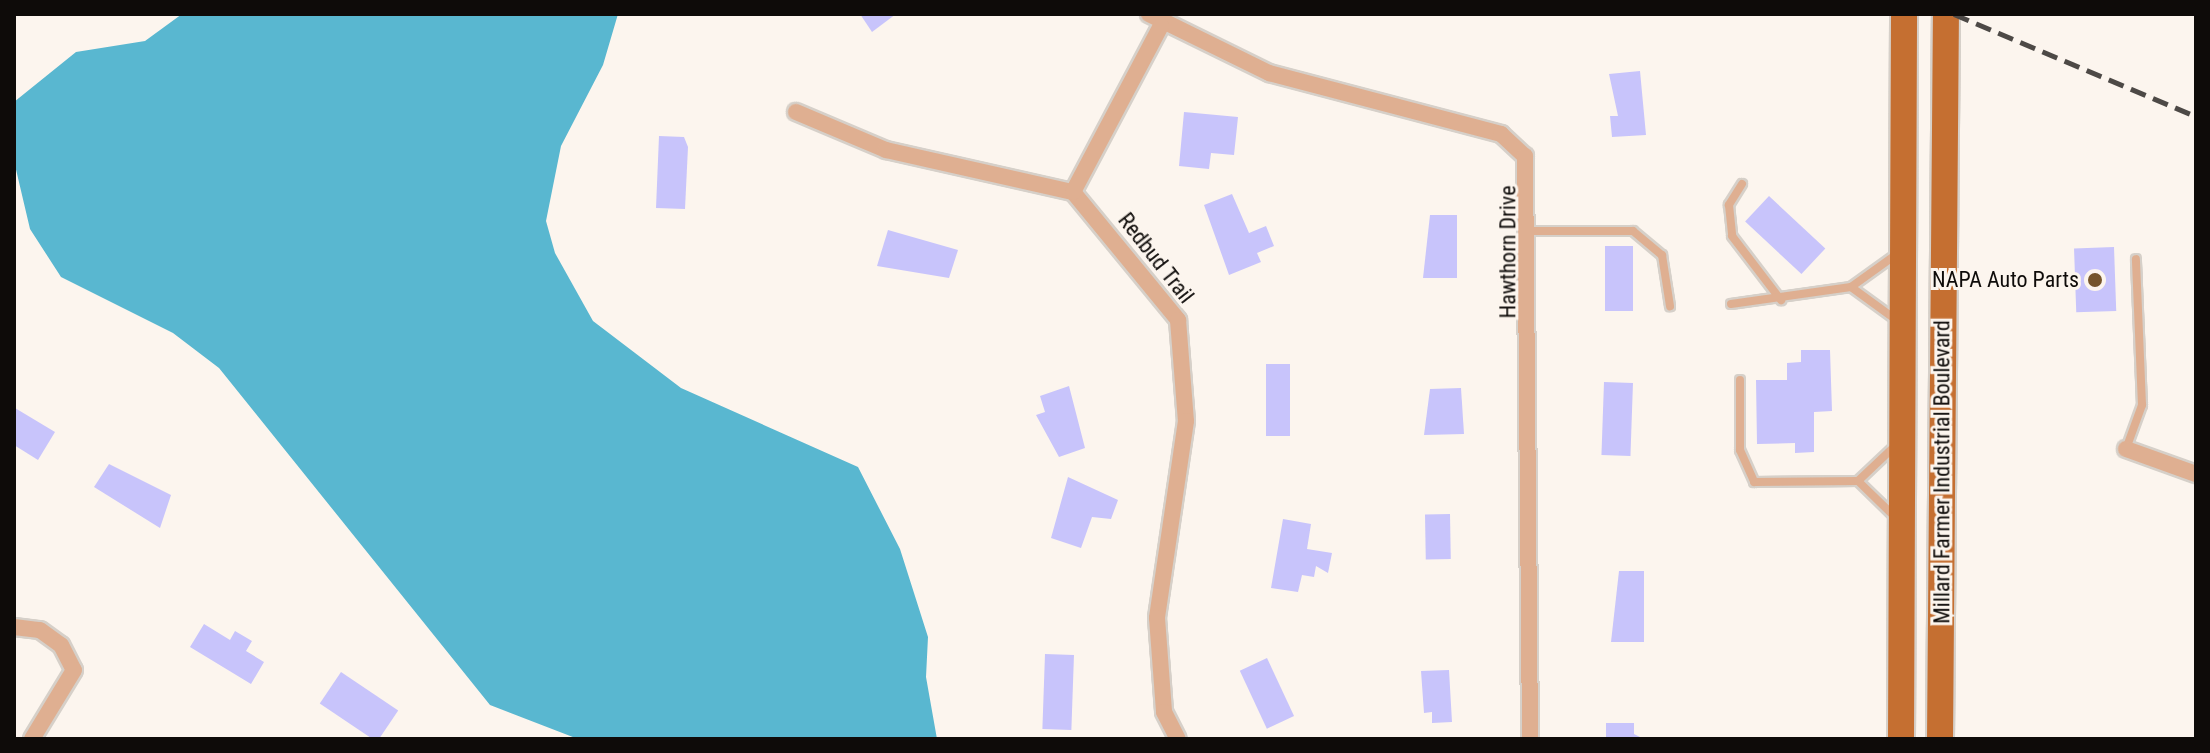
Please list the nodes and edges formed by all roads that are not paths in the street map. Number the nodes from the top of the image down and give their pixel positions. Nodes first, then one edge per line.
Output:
1 (1904, 14) edge
2 (1946, 14) edge
3 (1155, 20) edge
4 (796, 112) dead end
5 (1742, 184) dead end
6 (1073, 192) junction
7 (1530, 231) junction
8 (1903, 247) junction
9 (2136, 259) dead end
10 (1851, 287) junction
11 (1781, 300) junction
12 (1731, 304) dead end
13 (1670, 306) dead end
14 (1903, 327) junction
15 (1740, 380) dead end
16 (1902, 438) junction
17 (2126, 449) joint
18 (2196, 474) edge
19 (1858, 481) junction
20 (1902, 526) junction
21 (14, 627) edge
22 (32, 739) edge
23 (1178, 739) edge
24 (1530, 739) edge
25 (1901, 739) edge
26 (1940, 739) edge

1 - 8 main road, Millard Farmer Industrial Boulevard
2 - 26 main road, Millard Farmer Industrial Boulevard
3 - 6 street, Hawthorn Drive
3 - 7 street, Hawthorn Drive
4 - 6 street
5 - 11 lane
6 - 23 street, Redbud Trail
7 - 13 lane
7 - 24 street, Hawthorn Drive
8 - 10 lane
8 - 14 main road, Millard Farmer Industrial Boulevard
9 - 17 lane
10 - 11 lane
10 - 14 lane
11 - 12 lane
14 - 16 main road, Millard Farmer Industrial Boulevard
15 - 19 lane
16 - 19 lane
16 - 20 main road, Millard Farmer Industrial Boulevard
17 - 18 street
19 - 20 lane
20 - 25 main road, Millard Farmer Industrial Boulevard
21 - 22 street

